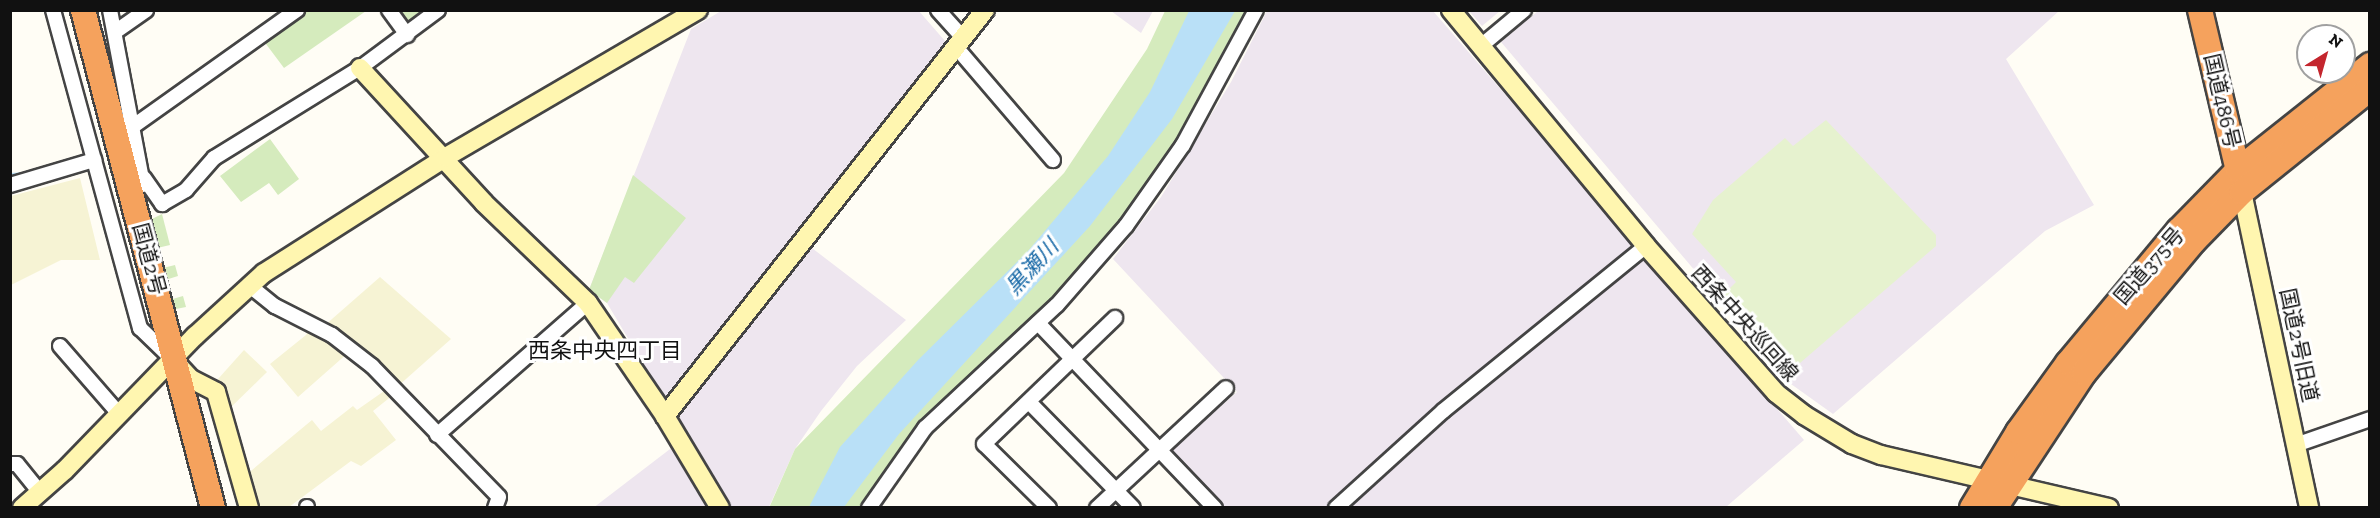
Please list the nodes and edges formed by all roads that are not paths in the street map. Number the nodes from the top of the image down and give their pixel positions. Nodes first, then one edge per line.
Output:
1 (53, 10) edge
2 (83, 10) edge
3 (110, 10) edge
4 (146, 10) edge
5 (297, 10) edge
6 (389, 10) edge
7 (438, 10) edge
8 (938, 10) edge
9 (985, 10) edge
10 (1256, 10) edge
11 (1451, 10) edge
12 (1524, 10) edge
13 (2200, 10) edge
14 (697, 11) edge
15 (115, 32) junction
16 (407, 35) junction
17 (960, 42) junction
18 (1481, 46) junction
19 (2370, 64) edge
20 (360, 68) junction
21 (2370, 89) edge
22 (135, 125) junction
23 (446, 157) junction
24 (94, 160) junction
25 (1053, 160) dead end
26 (144, 178) junction
27 (2240, 181) junction
28 (10, 184) edge
29 (141, 227) junction
30 (1646, 246) junction
31 (250, 286) junction
32 (588, 303) junction
33 (1115, 318) dead end
34 (1038, 323) junction
35 (60, 346) dead end
36 (172, 359) junction
37 (1072, 359) junction
38 (1226, 388) dead end
39 (1029, 402) junction
40 (120, 415) junction
41 (665, 416) junction
42 (2370, 419) edge
43 (437, 435) junction
44 (2298, 444) junction
45 (1159, 450) junction
46 (10, 464) edge
47 (1997, 483) junction
48 (1116, 490) junction
49 (40, 492) junction
50 (2086, 505) edge
51 (500, 506) edge
52 (22, 507) edge
53 (213, 507) edge
54 (249, 507) edge
55 (720, 507) edge
56 (869, 507) edge
57 (1049, 507) edge
58 (1097, 507) edge
59 (1133, 507) edge
60 (1215, 507) edge
61 (1336, 507) edge
62 (1972, 507) edge
63 (1995, 507) edge
64 (2109, 507) edge
65 (2309, 507) edge

1 - 24 street
2 - 29 highway, 国道2号
3 - 15 street
4 - 15 street
5 - 22 street
6 - 16 street
7 - 16 street
8 - 17 street
9 - 17 street
10 - 34 street
11 - 18 street, 西条中央巡回線
12 - 18 street
13 - 27 highway, 国道486号
14 - 23 street
15 - 22 street
16 - 20 street
17 - 25 street
17 - 41 street
18 - 30 street, 西条中央巡回線
19 - 27 highway, 国道375号
20 - 23 street
20 - 26 street
21 - 27 highway, 国道375号
22 - 26 street
23 - 31 street
23 - 32 street
24 - 28 street
24 - 36 street
26 - 29 street
27 - 44 street, 国道2号旧道
27 - 47 highway, 国道375号
29 - 36 highway, 国道2号
30 - 47 street, 西条中央巡回線
30 - 61 street
31 - 36 street
31 - 43 street
32 - 41 street
32 - 43 street
33 - 37 street
34 - 37 street
34 - 56 street
35 - 40 street
36 - 40 street
36 - 53 highway, 国道2号
36 - 54 street
37 - 39 street
37 - 45 street
38 - 45 street
39 - 48 street
39 - 57 street
40 - 49 street
41 - 55 street
42 - 44 street
43 - 51 street
44 - 65 street, 国道2号旧道
45 - 48 street
45 - 60 street
46 - 49 street
47 - 50 street, 西条中央巡回線
47 - 62 highway, 国道375号
47 - 63 highway, 国道375号
48 - 58 street
48 - 59 street
49 - 52 street
50 - 64 street, 西条中央巡回線

